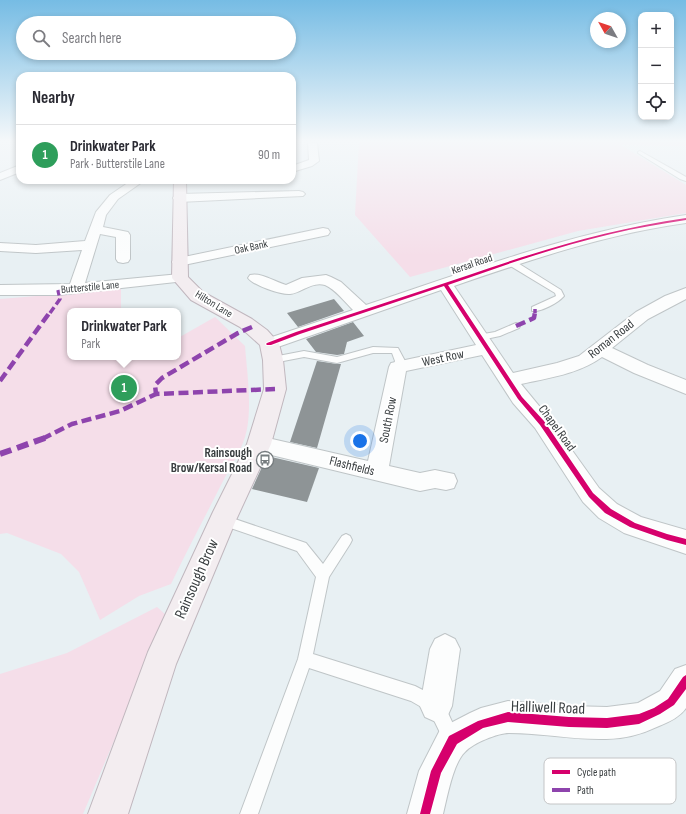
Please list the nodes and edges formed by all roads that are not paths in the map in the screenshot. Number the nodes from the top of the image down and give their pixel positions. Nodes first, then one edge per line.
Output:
1 (133, 184) edge
2 (180, 184) edge
3 (299, 194) dead end
4 (179, 198) junction
5 (686, 219) edge
6 (670, 221) junction
7 (96, 229) junction
8 (686, 230) edge
9 (323, 232) dead end
10 (90, 245) junction
11 (0, 247) edge
12 (123, 259) dead end
13 (510, 262) junction
14 (179, 270) junction
15 (255, 278) dead end
16 (445, 284) junction
17 (76, 288) junction
18 (0, 290) edge
19 (686, 293) edge
20 (535, 309) dead end
21 (364, 312) junction
22 (516, 326) dead end
23 (485, 342) junction
24 (600, 349) junction
25 (271, 352) junction
26 (398, 367) junction
27 (508, 380) junction
28 (686, 387) edge
29 (259, 444) junction
30 (377, 472) junction
31 (446, 480) dead end
32 (223, 520) junction
33 (346, 540) dead end
34 (686, 542) edge
35 (323, 575) junction
36 (445, 649) dead end
37 (305, 659) junction
38 (686, 680) edge
39 (436, 706) junction
40 (453, 740) junction
41 (108, 814) edge
42 (249, 814) edge
43 (424, 814) edge

1 - 7 street
2 - 4 main road
3 - 4 street
4 - 14 main road
5 - 6 street, Kersal Road
6 - 8 street
6 - 13 street, Kersal Road
7 - 10 street
7 - 12 street
9 - 14 street, Oak Bank
10 - 11 street
10 - 17 street
13 - 16 street, Kersal Road
13 - 20 lane
14 - 17 street, Butterstile Lane
14 - 25 main road, Hilton Lane
15 - 21 street
16 - 21 street, Kersal Road
16 - 23 street, Chapel Road
17 - 18 street, Butterstile Lane
19 - 24 street, Roman Road
21 - 25 street, Kersal Road
22 - 23 lane
23 - 26 street, West Row
23 - 27 street, Chapel Road
24 - 27 street, Roman Road
24 - 28 street
25 - 26 lane
25 - 29 main road, Rainsough Brow
26 - 30 street, South Row
27 - 34 street, Chapel Road
29 - 30 street, Flashfields
29 - 32 main road, Rainsough Brow
30 - 31 street, Flashfields
32 - 35 lane
32 - 41 main road, Rainsough Brow
33 - 35 lane
35 - 37 lane
36 - 39 street
37 - 39 lane
37 - 42 lane
38 - 40 street, Halliwell Road
39 - 40 lane
40 - 43 street

